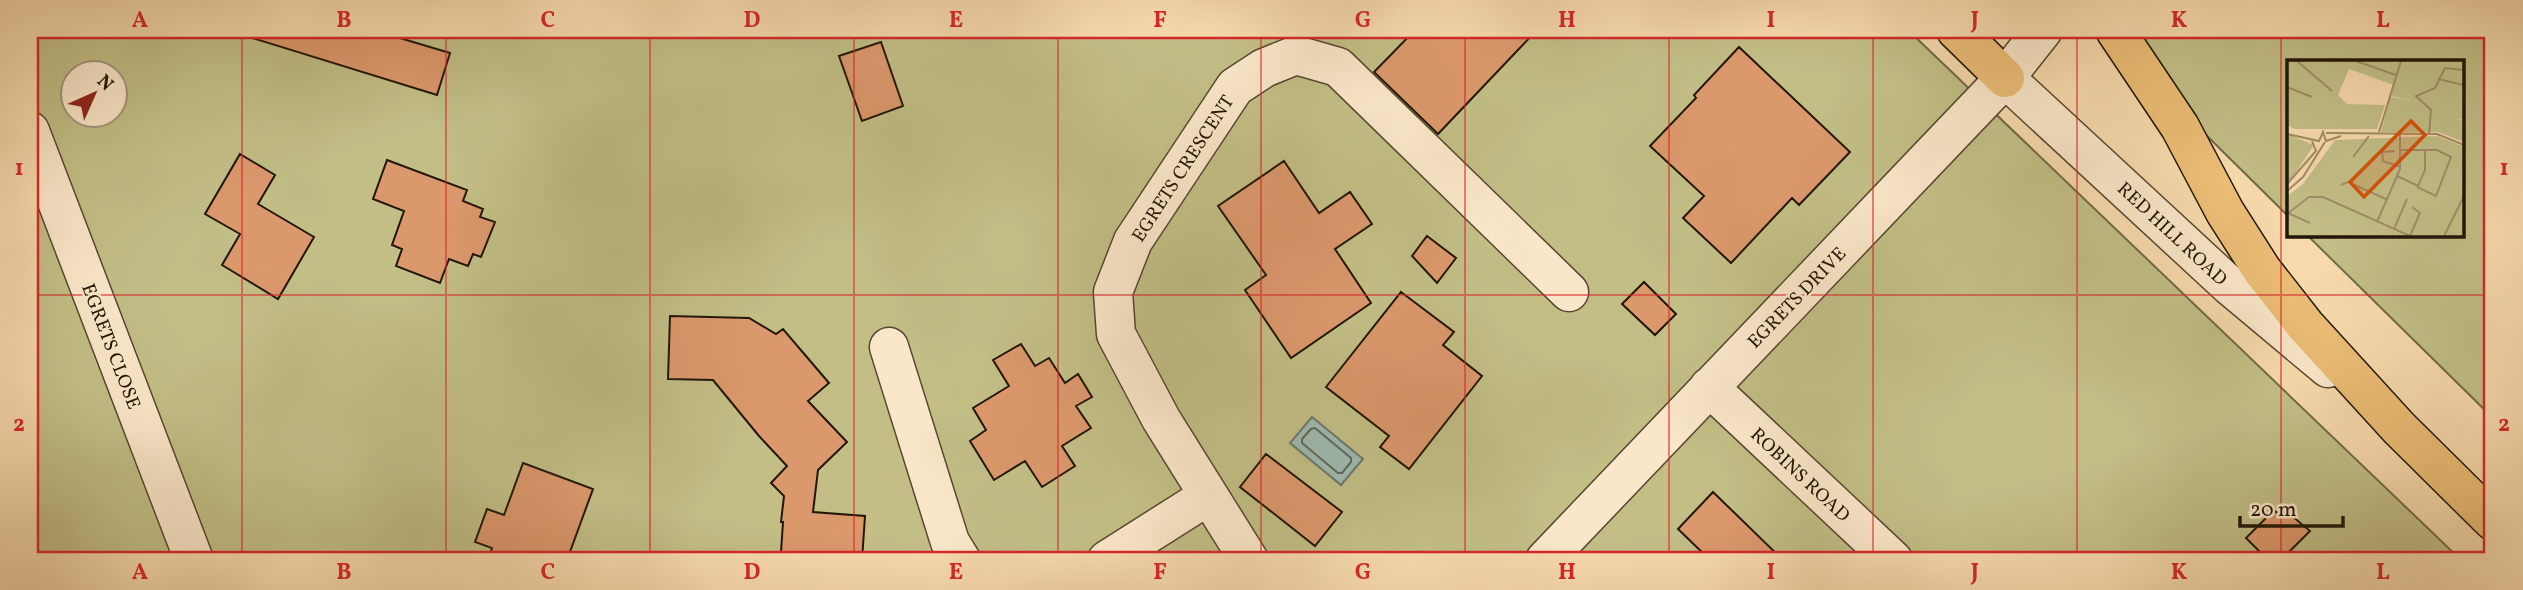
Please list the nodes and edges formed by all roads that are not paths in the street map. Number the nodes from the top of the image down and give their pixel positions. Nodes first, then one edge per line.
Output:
1 (1956, 30) edge
2 (2043, 30) edge
3 (2115, 30) edge
4 (2005, 78) junction
5 (30, 131) edge
6 (1569, 292) dead end
7 (889, 347) dead end
8 (1709, 387) junction
9 (2399, 428) junction
10 (1208, 496) junction
11 (2493, 521) edge
12 (194, 560) edge
13 (961, 560) edge
14 (1107, 560) edge
15 (1248, 560) edge
16 (1545, 560) edge
17 (1893, 560) edge

1 - 4 main road, RED HILL ROAD
2 - 4 street, EGRETS DRIVE
3 - 9 main road, RED HILL ROAD
4 - 8 street, EGRETS DRIVE
4 - 9 street, RED HILL ROAD
5 - 12 street, EGRETS CLOSE
6 - 10 street, EGRETS CRESCENT
7 - 13 street
8 - 16 street, EGRETS DRIVE
8 - 17 street, ROBINS ROAD
9 - 11 main road, RED HILL ROAD
10 - 14 street
10 - 15 street, EGRETS CRESCENT

